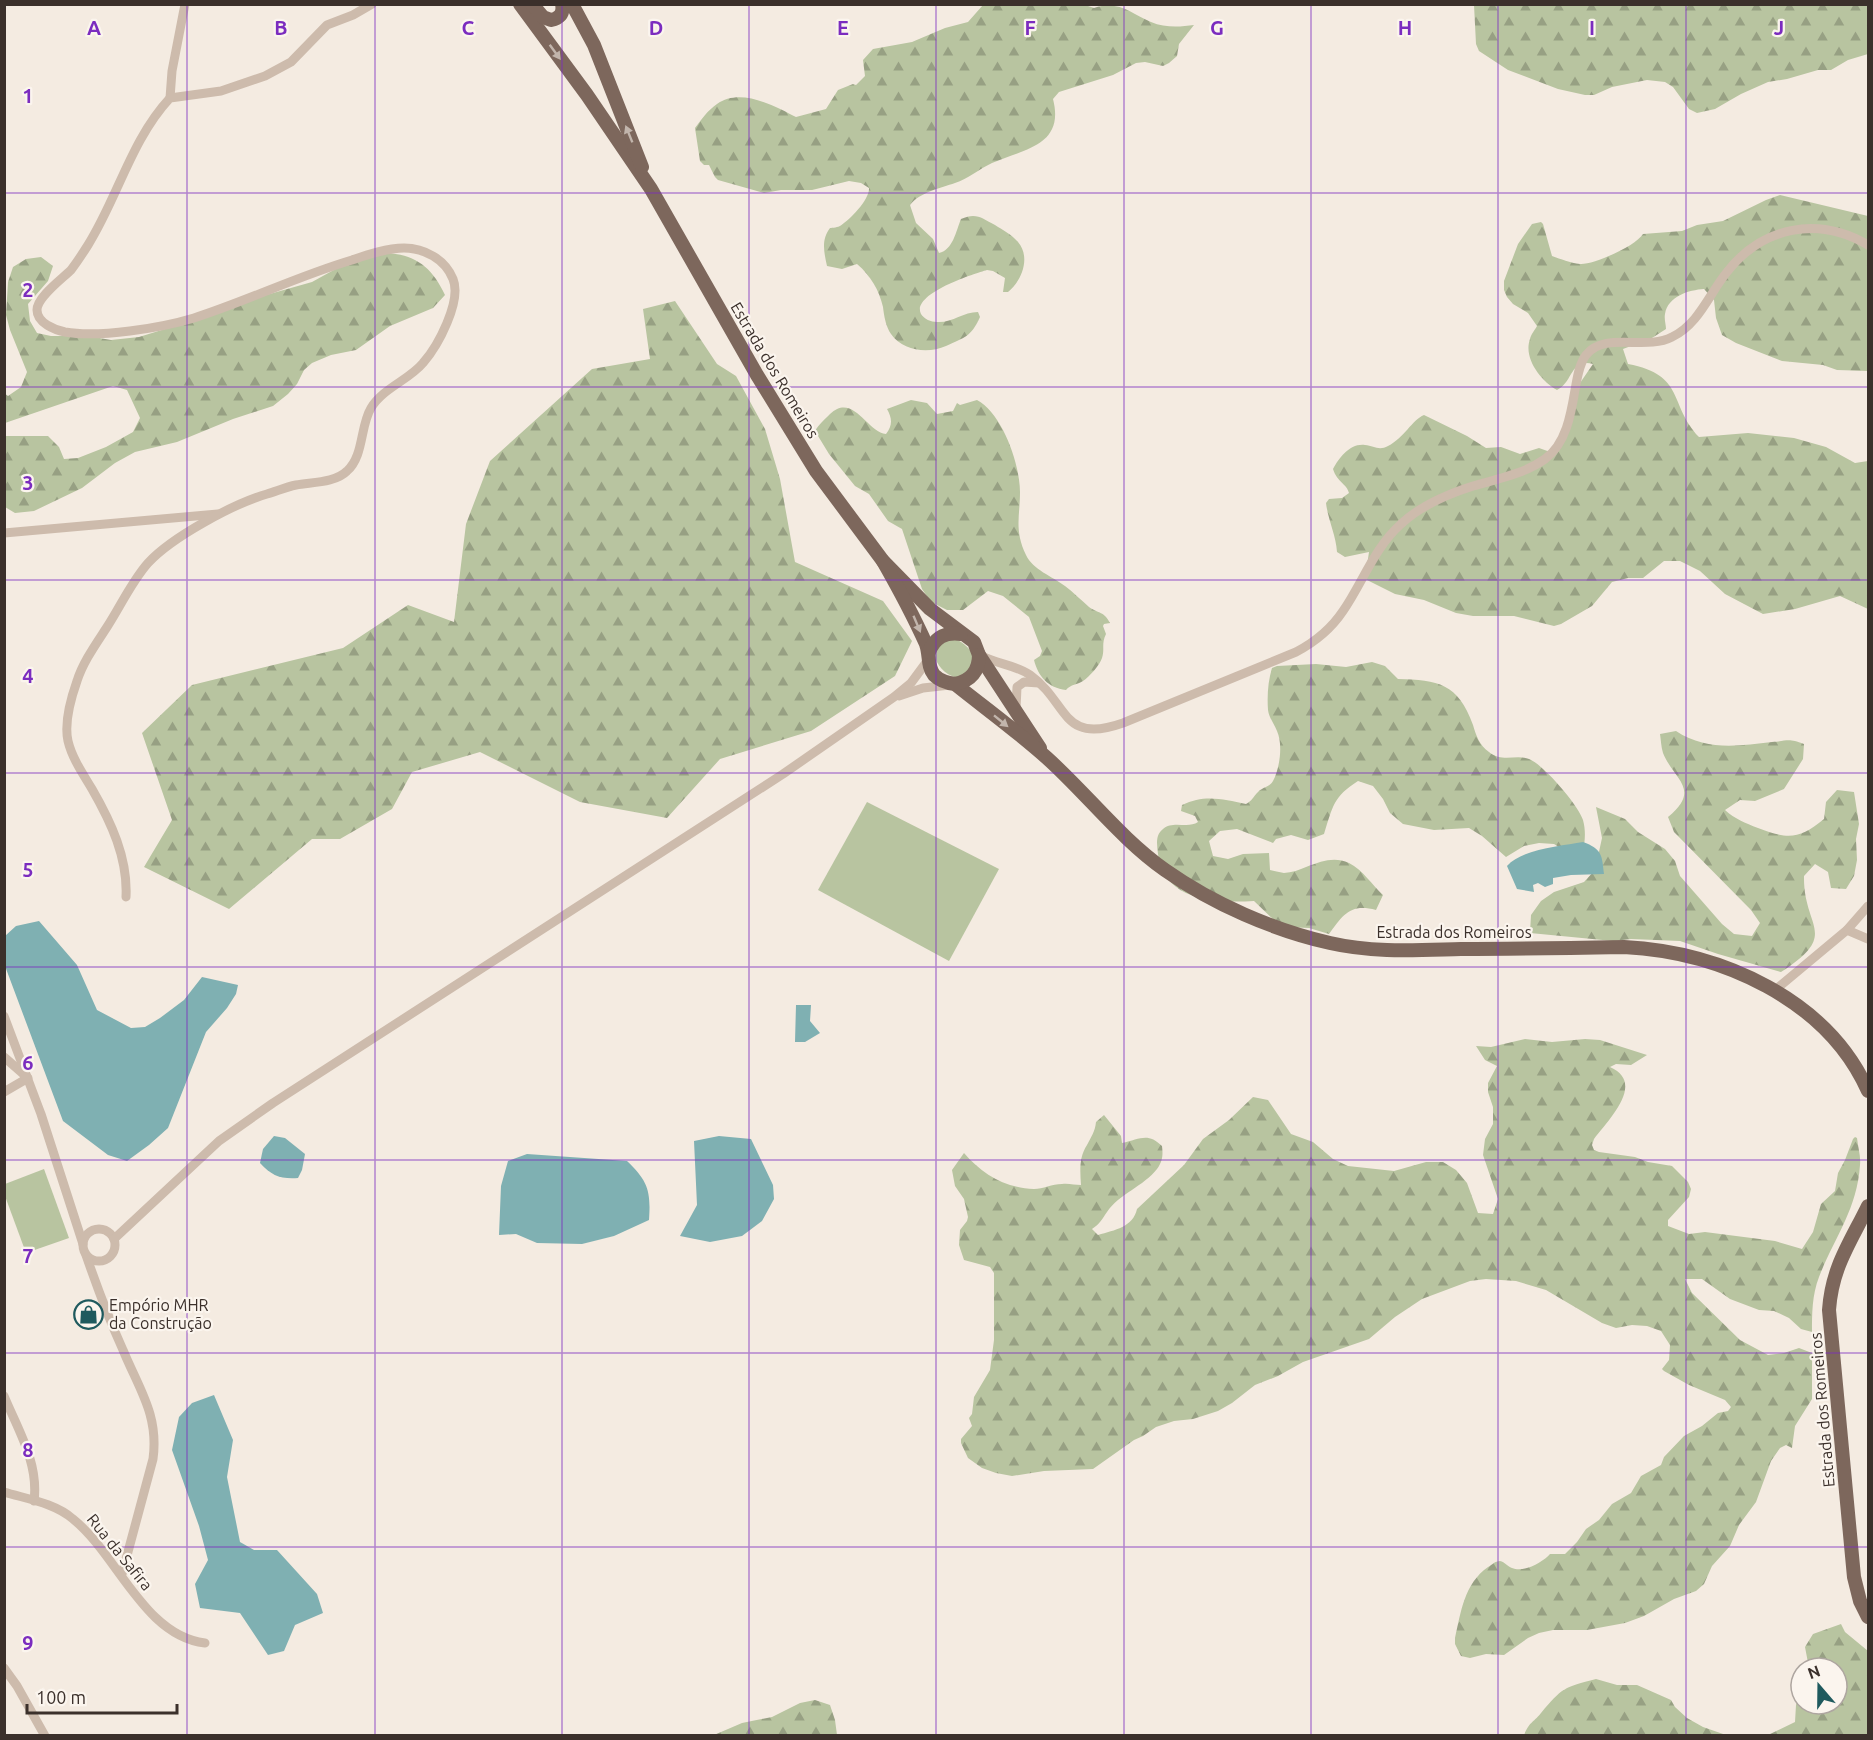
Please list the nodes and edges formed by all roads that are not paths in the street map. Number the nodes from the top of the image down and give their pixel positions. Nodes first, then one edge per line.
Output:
1 (185, 4) edge
2 (372, 4) edge
3 (520, 4) edge
4 (532, 4) edge
5 (561, 4) edge
6 (572, 4) edge
7 (170, 98) junction
8 (651, 189) junction
9 (1869, 245) edge
10 (220, 514) junction
11 (4, 534) edge
12 (883, 561) junction
13 (961, 634) junction
14 (980, 655) junction
15 (928, 656) junction
16 (1039, 683) junction
17 (955, 684) junction
18 (894, 698) junction
19 (1016, 710) junction
20 (1046, 757) junction
21 (126, 897) dead end
22 (1869, 906) edge
23 (1847, 930) junction
24 (1869, 939) edge
25 (1774, 991) junction
26 (4, 1016) edge
27 (4, 1057) edge
28 (28, 1078) junction
29 (1869, 1091) edge
30 (4, 1092) edge
31 (1869, 1206) edge
32 (74, 1217) junction
33 (98, 1229) junction
34 (114, 1239) junction
35 (83, 1244) junction
36 (86, 1255) junction
37 (98, 1262) junction
38 (96, 1282) junction
39 (4, 1396) edge
40 (4, 1492) edge
41 (34, 1501) junction
42 (122, 1574) junction
43 (1869, 1617) edge
44 (205, 1643) dead end
45 (4, 1668) edge
46 (45, 1736) edge

1 - 7 street
2 - 7 street
3 -> 8 main road, Estrada dos Romeiros
4 - 5 main road
8 -> 6 main road, Estrada dos Romeiros
7 - 10 street
8 - 12 main road, Estrada dos Romeiros
9 - 16 street
10 - 11 street
10 - 21 street
12 - 13 main road, Estrada dos Romeiros
12 -> 15 main road, Estrada dos Romeiros
13 - 14 main road, Estrada dos Romeiros
13 - 15 main road
14 - 16 street
14 - 17 main road
14 - 19 main road, Estrada dos Romeiros
15 - 17 main road, Estrada dos Romeiros
15 - 18 street
16 - 19 street
17 - 18 street
17 -> 20 main road, Estrada dos Romeiros
18 - 34 street
19 - 20 main road, Estrada dos Romeiros
20 - 25 main road, Estrada dos Romeiros
22 - 23 street
23 - 24 street
23 - 25 street
25 - 29 main road, Estrada dos Romeiros
26 - 28 street
27 - 28 street
28 - 30 street
28 - 32 street
31 - 43 main road, Estrada dos Romeiros
32 - 33 street
32 - 35 street
33 - 34 street
33 - 35 street
34 - 37 street
35 - 36 street
36 - 37 street
36 - 38 street
37 - 38 street
38 - 42 street
39 - 41 street
40 - 41 street, Rua da Safira
41 - 42 street, Rua da Safira
42 - 44 street, Rua da Safira
45 - 46 street

